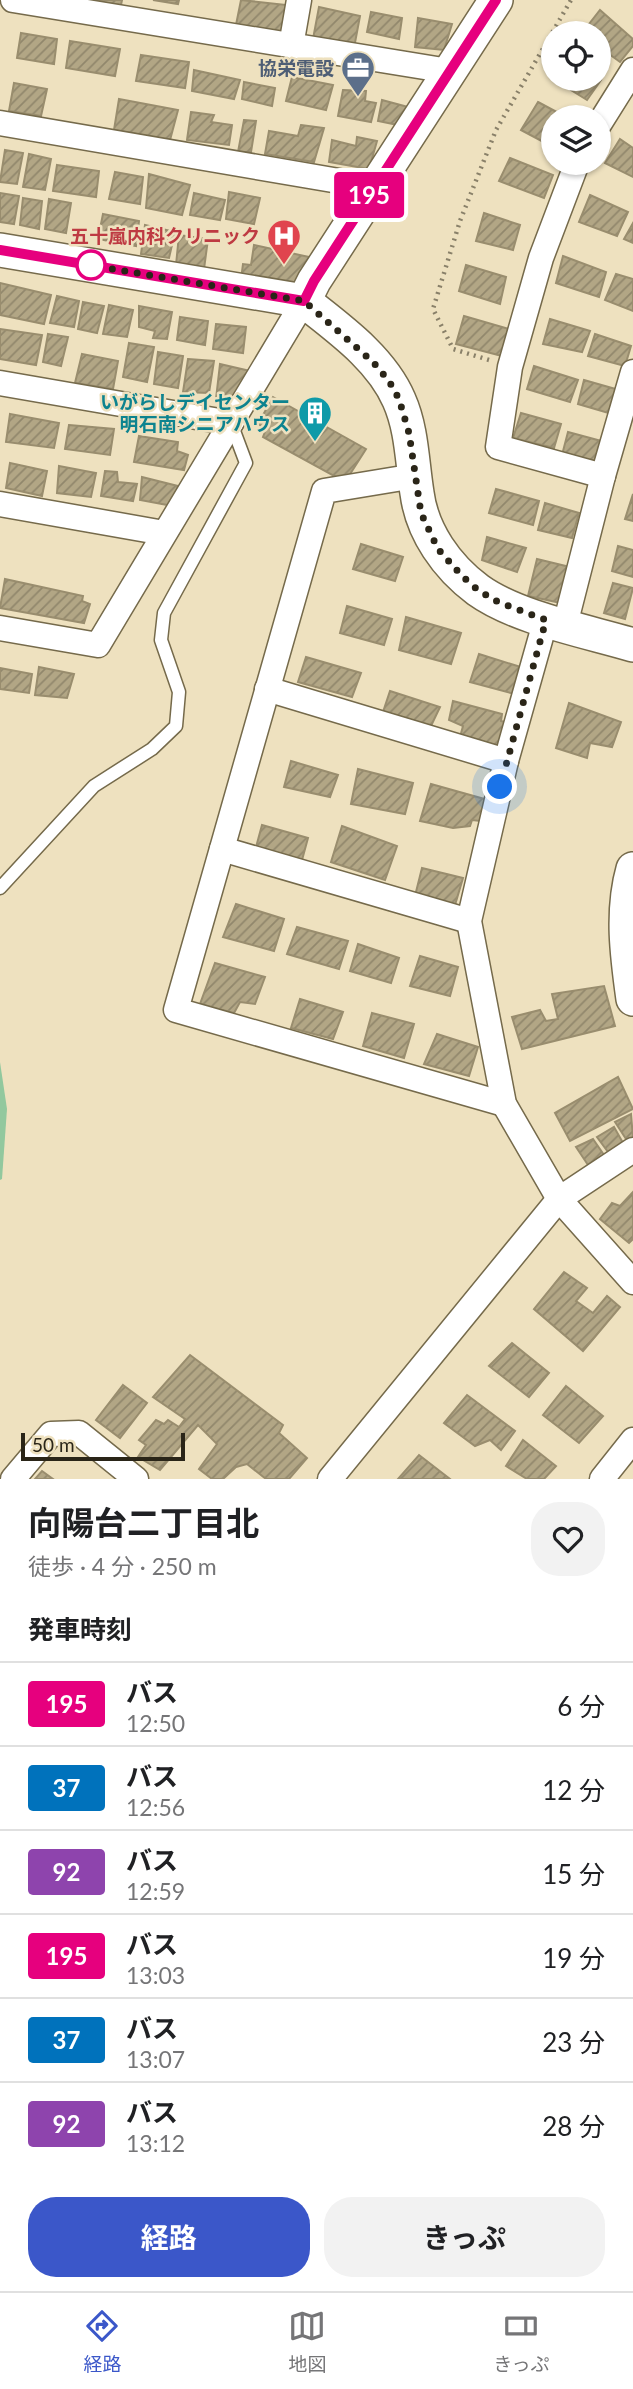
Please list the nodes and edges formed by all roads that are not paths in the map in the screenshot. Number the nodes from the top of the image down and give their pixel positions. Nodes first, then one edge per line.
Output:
1 (13, 0) edge
2 (299, 0) edge
3 (496, 0) edge
4 (290, 46) junction
5 (633, 69) edge
6 (449, 71) junction
7 (611, 105) edge
8 (0, 123) edge
9 (572, 175) edge
10 (374, 187) junction
11 (0, 250) edge
12 (304, 301) junction
13 (633, 372) edge
14 (0, 383) edge
15 (231, 423) junction
16 (415, 476) junction
17 (603, 476) junction
18 (0, 504) edge
19 (164, 533) junction
20 (556, 622) junction
21 (0, 628) edge
22 (633, 645) edge
23 (267, 690) junction
24 (506, 761) junction
25 (222, 849) junction
26 (633, 869) edge
27 (0, 888) edge
28 (468, 920) junction
29 (633, 999) edge
30 (504, 1104) junction
31 (633, 1150) edge
32 (559, 1199) junction
33 (633, 1282) edge
34 (633, 1440) edge
35 (13, 1479) edge
36 (136, 1479) edge
37 (330, 1479) edge
38 (602, 1479) edge

1 - 4 street
2 - 4 street
3 - 6 street
4 - 6 street
5 - 7 street
6 - 10 street
8 - 10 street
9 - 17 street
10 - 12 street
11 - 12 street
12 - 15 street
12 - 16 street
13 - 17 street
14 - 15 street
15 - 19 street
15 - 27 lane
16 - 20 street
16 - 23 street
17 - 20 street
18 - 19 street
19 - 21 street
20 - 22 street
20 - 24 street
23 - 24 street
23 - 25 street
24 - 28 street
25 - 28 street
25 - 30 street
26 - 29 street
28 - 30 street
30 - 32 street
31 - 32 street
32 - 33 street
32 - 37 street
34 - 38 street
35 - 36 street

